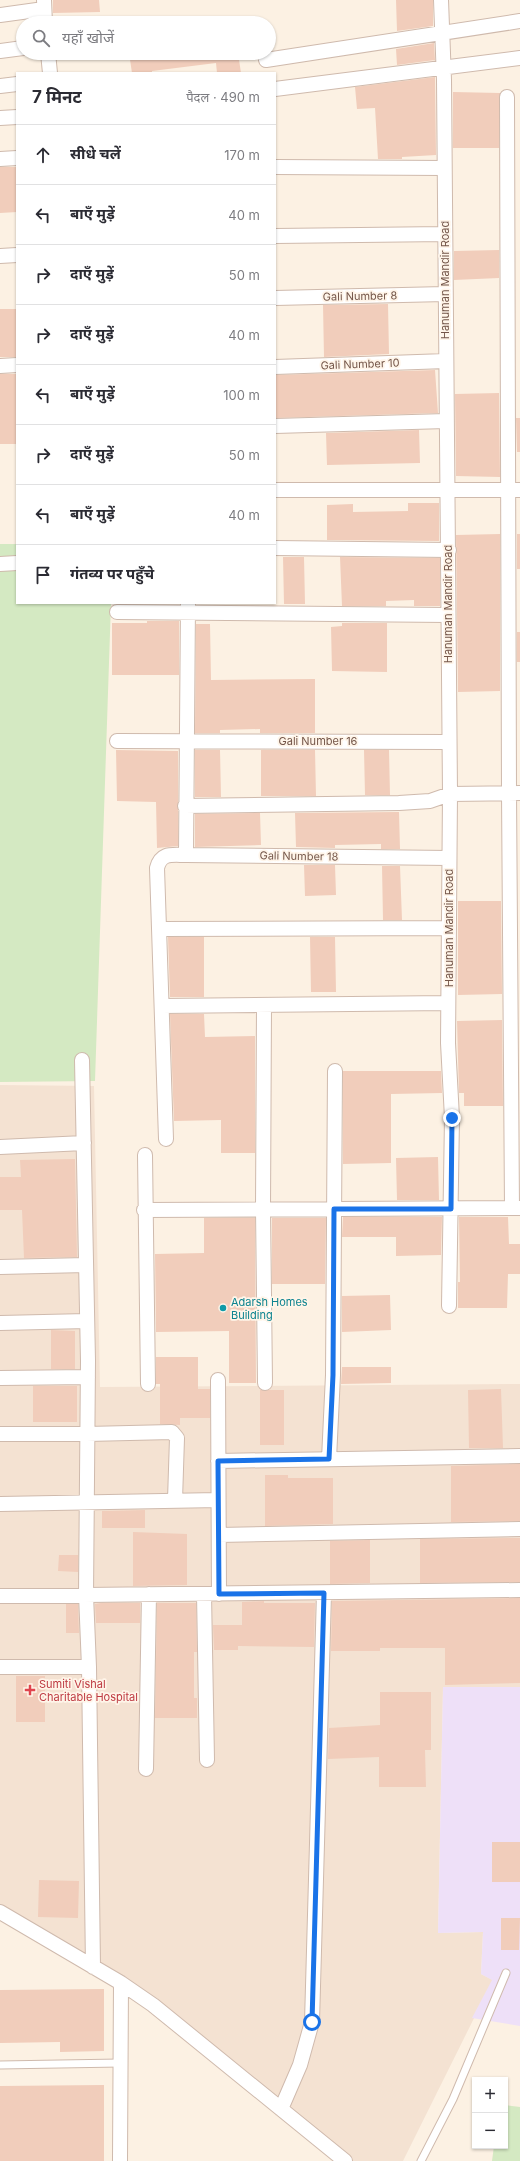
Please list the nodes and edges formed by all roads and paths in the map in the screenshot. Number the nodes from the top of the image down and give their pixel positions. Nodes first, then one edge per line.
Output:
1 (441, 0) edge
2 (45, 11) edge
3 (0, 15) edge
4 (520, 21) edge
5 (442, 33) junction
6 (16, 49) edge
7 (0, 51) edge
8 (276, 58) edge
9 (520, 58) edge
10 (49, 60) edge
11 (444, 69) junction
12 (50, 72) edge
13 (16, 84) edge
14 (0, 86) edge
15 (276, 89) edge
16 (507, 97) dead end
17 (16, 117) edge
18 (0, 118) edge
19 (16, 158) edge
20 (0, 159) edge
21 (276, 167) edge
22 (444, 168) junction
23 (445, 234) junction
24 (276, 236) edge
25 (16, 255) edge
26 (0, 256) edge
27 (445, 294) junction
28 (276, 298) edge
29 (446, 360) junction
30 (16, 365) edge
31 (0, 366) edge
32 (276, 367) edge
33 (446, 421) junction
34 (276, 426) edge
35 (276, 490) edge
36 (447, 490) junction
37 (514, 490) edge
38 (276, 548) edge
39 (448, 550) junction
40 (16, 563) edge
41 (0, 564) edge
42 (188, 608) edge
43 (117, 612) dead end
44 (448, 615) junction
45 (117, 741) dead end
46 (188, 741) junction
47 (449, 742) junction
48 (514, 793) edge
49 (450, 794) junction
50 (185, 806) junction
51 (186, 855) junction
52 (449, 858) junction
53 (449, 928) junction
54 (161, 929) junction
55 (448, 1003) junction
56 (264, 1005) junction
57 (162, 1006) junction
58 (82, 1060) dead end
59 (335, 1071) dead end
60 (166, 1139) dead end
61 (84, 1143) junction
62 (0, 1147) edge
63 (145, 1156) dead end
64 (516, 1208) edge
65 (263, 1209) junction
66 (334, 1209) junction
67 (451, 1209) junction
68 (144, 1210) junction
69 (86, 1265) junction
70 (0, 1267) edge
71 (449, 1306) dead end
72 (87, 1321) junction
73 (0, 1323) edge
74 (88, 1377) junction
75 (0, 1378) edge
76 (218, 1380) dead end
77 (265, 1383) dead end
78 (148, 1384) dead end
79 (0, 1434) edge
80 (87, 1434) junction
81 (520, 1456) edge
82 (329, 1459) junction
83 (218, 1461) junction
84 (175, 1500) junction
85 (218, 1500) junction
86 (87, 1502) junction
87 (0, 1504) edge
88 (520, 1529) edge
89 (219, 1535) junction
90 (520, 1590) edge
91 (324, 1593) junction
92 (149, 1594) junction
93 (204, 1594) junction
94 (219, 1594) junction
95 (86, 1595) junction
96 (0, 1596) edge
97 (0, 1667) edge
98 (89, 1667) junction
99 (206, 1760) dead end
100 (146, 1769) dead end
101 (0, 1912) edge
102 (93, 1967) junction
103 (506, 1973) dead end
104 (121, 1983) junction
105 (120, 2063) junction
106 (0, 2065) edge
107 (281, 2109) junction
108 (120, 2161) edge
109 (345, 2161) edge
110 (421, 2161) edge

1 - 5 street, Hanuman Mandir Road
2 - 3 street
4 - 5 street
5 - 8 street
5 - 11 street, Hanuman Mandir Road
6 - 7 street
9 - 11 street
10 - 12 street
11 - 15 street
11 - 22 street, Hanuman Mandir Road
13 - 14 street
16 - 37 street
17 - 18 street
19 - 20 street
21 - 22 street
22 - 23 street, Hanuman Mandir Road
23 - 24 street
23 - 27 street, Hanuman Mandir Road
25 - 26 street
27 - 28 street, Gali Number 8
27 - 29 street, Hanuman Mandir Road
29 - 32 street, Gali Number 10
29 - 33 street, Hanuman Mandir Road
30 - 31 street
33 - 34 street
33 - 36 street, Hanuman Mandir Road
35 - 36 street
36 - 37 street
36 - 39 street, Hanuman Mandir Road
37 - 48 street
38 - 39 street
39 - 44 street, Hanuman Mandir Road
40 - 41 street
42 - 43 street
42 - 44 street
42 - 46 street
44 - 47 street, Hanuman Mandir Road
45 - 46 street, Gali Number 16
46 - 47 street, Gali Number 16
46 - 50 street
47 - 49 street, Hanuman Mandir Road
48 - 49 street
48 - 64 street
49 - 50 street
49 - 52 street, Hanuman Mandir Road
50 - 51 street
51 - 52 street, Gali Number 18
51 - 54 street, Gali Number 18
52 - 53 street, Hanuman Mandir Road
53 - 54 street
53 - 55 street, Hanuman Mandir Road
54 - 57 street
55 - 56 street
55 - 67 street, Hanuman Mandir Road
56 - 57 street
56 - 65 street
57 - 60 street
58 - 61 street
59 - 66 street
61 - 62 street
61 - 69 street
63 - 68 street
64 - 67 street
65 - 66 street
65 - 68 street
65 - 77 street
66 - 67 street
66 - 82 street
67 - 71 street, Hanuman Mandir Road
68 - 78 street
69 - 70 street
69 - 72 street
72 - 73 street
72 - 74 street
74 - 75 street
74 - 80 street
76 - 83 street
79 - 80 street
80 - 84 street
80 - 86 street
81 - 82 street
82 - 83 street
83 - 85 street
84 - 85 street
84 - 86 street
85 - 89 street
86 - 87 street
86 - 95 street
88 - 89 street
89 - 94 street
90 - 91 street
91 - 94 street
91 - 107 street
92 - 93 street
92 - 95 street
92 - 100 street
93 - 94 street
93 - 99 street
95 - 96 street
95 - 98 street
97 - 98 street
98 - 102 street
101 - 102 street
102 - 104 street
103 - 110 lane
104 - 105 street
104 - 107 street
105 - 106 lane
105 - 108 street
107 - 109 street

